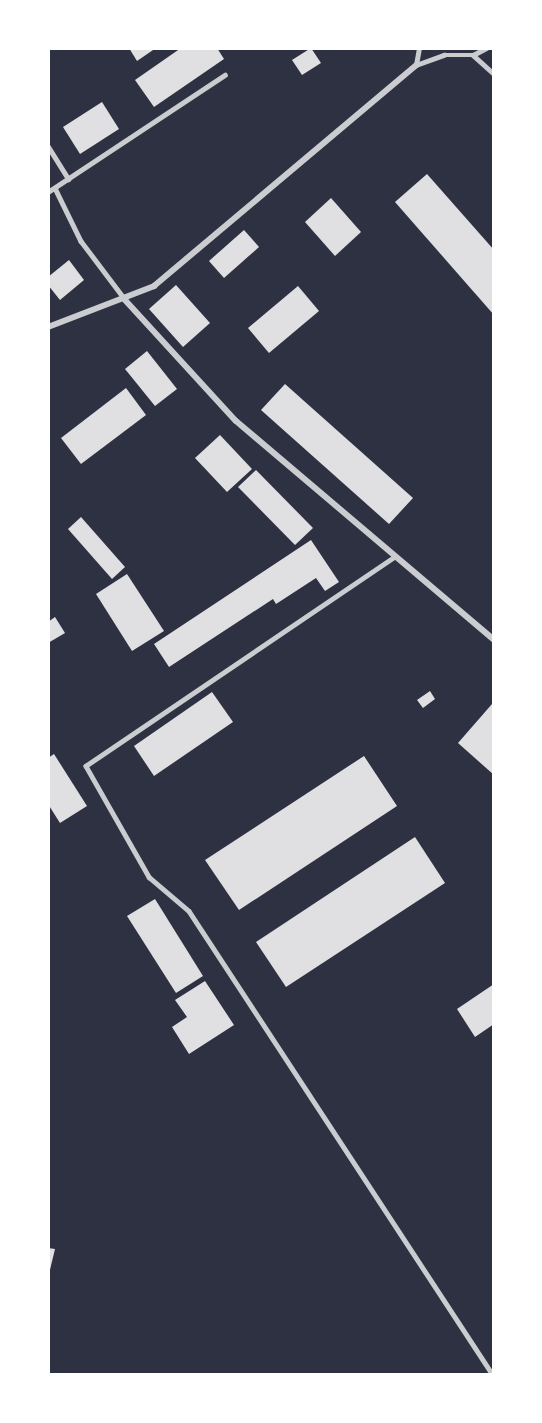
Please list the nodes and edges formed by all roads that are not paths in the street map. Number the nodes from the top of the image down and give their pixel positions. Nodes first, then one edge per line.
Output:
1 (419, 48) edge
2 (486, 48) edge
3 (473, 55) junction
4 (417, 64) junction
5 (494, 74) edge
6 (225, 75) dead end
7 (48, 146) edge
8 (69, 179) junction
9 (55, 188) junction
10 (48, 192) edge
11 (125, 300) junction
12 (48, 327) edge
13 (395, 557) junction
14 (494, 640) edge
15 (493, 1375) edge

1 - 4 lane
2 - 3 lane
3 - 4 lane
3 - 5 lane
4 - 11 street
6 - 8 lane
7 - 8 lane
8 - 9 lane
9 - 10 lane
9 - 11 lane
11 - 12 street
11 - 13 street
13 - 14 street
13 - 15 lane

